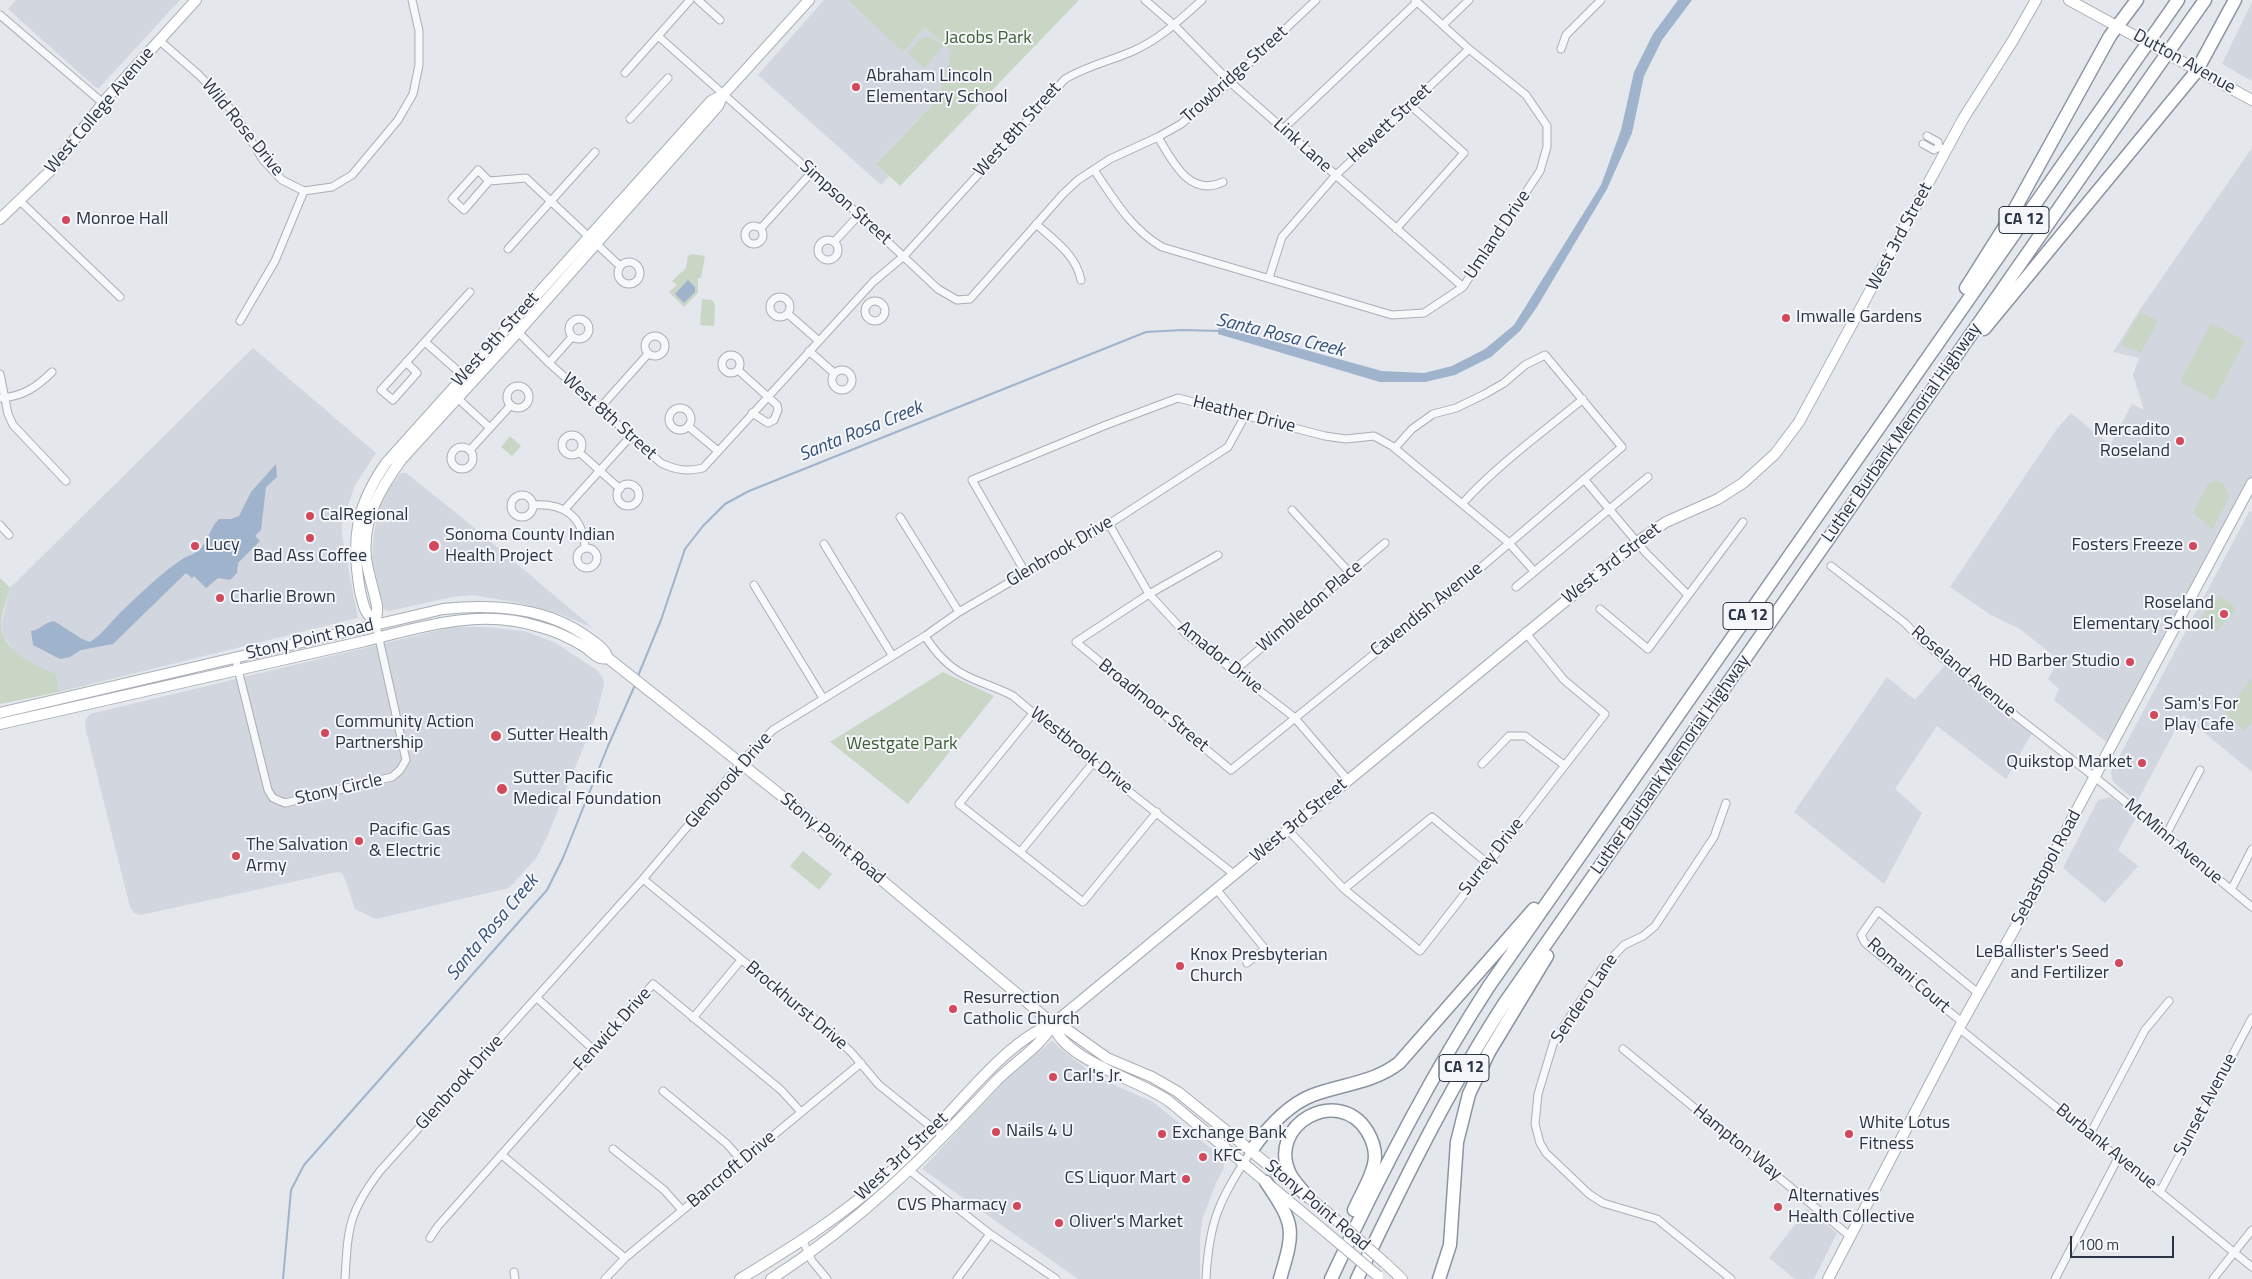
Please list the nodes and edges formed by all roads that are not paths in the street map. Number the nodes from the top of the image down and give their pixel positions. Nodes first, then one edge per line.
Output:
1 (196, 0) edge
2 (412, 0) edge
3 (690, 0) edge
4 (698, 0) edge
5 (809, 0) edge
6 (1145, 0) edge
7 (1202, 0) edge
8 (1316, 0) edge
9 (1469, 0) edge
10 (1602, 0) edge
11 (2036, 0) edge
12 (2069, 0) edge
13 (2137, 0) edge
14 (2178, 0) edge
15 (2205, 0) edge
16 (2234, 0) edge
17 (1416, 1) edge
18 (0, 15) edge
19 (720, 20) dead end
20 (1174, 25) junction
21 (1443, 25) junction
22 (2117, 25) junction
23 (658, 36) junction
24 (160, 41) junction
25 (1469, 49) junction
26 (1561, 49) dead end
27 (2198, 69) junction
28 (625, 73) dead end
29 (668, 78) dead end
30 (1230, 82) junction
31 (723, 95) junction
32 (2252, 100) edge
33 (104, 103) junction
34 (1410, 104) junction
35 (630, 119) dead end
36 (1283, 129) junction
37 (1927, 136) dead end
38 (1158, 137) junction
39 (1923, 144) dead end
40 (1942, 149) junction
41 (595, 152) dead end
42 (1094, 170) junction
43 (811, 173) junction
44 (1335, 176) junction
45 (489, 181) junction
46 (1223, 182) dead end
47 (304, 190) junction
48 (19, 200) junction
49 (551, 201) junction
50 (859, 216) junction
51 (0, 219) edge
52 (1036, 224) junction
53 (761, 228) dead end
54 (1396, 229) junction
55 (593, 240) junction
56 (834, 242) dead end
57 (508, 249) dead end
58 (904, 256) junction
59 (620, 266) dead end
60 (1269, 278) junction
61 (1081, 280) dead end
62 (1463, 287) junction
63 (470, 292) dead end
64 (860, 296) junction
65 (120, 297) dead end
66 (970, 299) joint
67 (868, 304) dead end
68 (788, 314) dead end
69 (240, 321) dead end
70 (514, 329) junction
71 (572, 336) dead end
72 (819, 341) junction
73 (425, 342) junction
74 (809, 351) junction
75 (648, 354) dead end
76 (1929, 356) junction
77 (406, 362) junction
78 (549, 363) junction
79 (738, 370) dead end
80 (1945, 371) junction
81 (52, 372) dead end
82 (834, 373) dead end
83 (0, 374) edge
84 (467, 380) junction
85 (454, 395) junction
86 (768, 396) junction
87 (2, 398) edge
88 (1583, 400) junction
89 (511, 404) dead end
90 (599, 409) junction
91 (752, 413) junction
92 (1246, 414) junction
93 (688, 426) dead end
94 (490, 428) junction
95 (630, 437) junction
96 (1395, 448) junction
97 (470, 450) dead end
98 (718, 451) junction
99 (579, 452) dead end
100 (600, 471) junction
101 (1648, 477) dead end
102 (1584, 479) junction
103 (66, 481) dead end
104 (620, 488) dead end
105 (2251, 489) edge
106 (1462, 504) junction
107 (533, 505) dead end
108 (1610, 508) junction
109 (565, 509) junction
110 (1292, 510) dead end
111 (900, 517) dead end
112 (1743, 522) dead end
113 (1108, 524) junction
114 (0, 525) edge
115 (10, 535) dead end
116 (1508, 542) junction
117 (1637, 542) junction
118 (1385, 543) dead end
119 (824, 544) dead end
120 (585, 548) dead end
121 (1218, 555) dead end
122 (1831, 566) dead end
123 (1534, 571) junction
124 (1025, 572) junction
125 (1350, 573) junction
126 (754, 585) dead end
127 (1516, 587) dead end
128 (1149, 594) junction
129 (1687, 594) junction
130 (1600, 609) dead end
131 (960, 612) junction
132 (376, 623) junction
133 (1525, 632) junction
134 (925, 636) junction
135 (379, 638) junction
136 (892, 655) junction
137 (235, 657) junction
138 (608, 658) junction
139 (238, 670) junction
140 (1234, 671) junction
141 (823, 698) junction
142 (1034, 712) junction
143 (0, 713) edge
144 (1294, 717) junction
145 (0, 724) edge
146 (1093, 763) junction
147 (740, 764) junction
148 (1482, 764) dead end
149 (1564, 765) junction
150 (1231, 770) joint
151 (2200, 770) dead end
152 (2095, 777) junction
153 (1348, 780) junction
154 (1726, 803) dead end
155 (1157, 812) junction
156 (1289, 831) junction
157 (2166, 835) junction
158 (2252, 849) edge
159 (1021, 851) junction
160 (1487, 863) junction
161 (1596, 872) junction
162 (1235, 875) junction
163 (1567, 875) junction
164 (643, 879) junction
165 (1344, 889) junction
166 (1217, 890) junction
167 (2231, 890) junction
168 (2252, 907) edge
169 (741, 960) junction
170 (1247, 963) dead end
171 (1978, 993) junction
172 (537, 998) junction
173 (2169, 1001) dead end
174 (693, 1018) junction
175 (2252, 1018) edge
176 (1054, 1024) junction
177 (1961, 1025) junction
178 (1623, 1049) dead end
179 (595, 1051) junction
180 (861, 1063) junction
181 (663, 1091) dead end
182 (801, 1112) junction
183 (934, 1129) junction
184 (2090, 1134) junction
185 (944, 1138) junction
186 (612, 1149) dead end
187 (1251, 1151) junction
188 (502, 1155) junction
189 (2118, 1158) junction
190 (742, 1161) junction
191 (1244, 1163) junction
192 (910, 1170) junction
193 (1266, 1182) junction
194 (2160, 1192) junction
195 (1306, 1195) junction
196 (682, 1210) junction
197 (1451, 1218) junction
198 (2252, 1230) edge
199 (990, 1234) junction
200 (1851, 1237) junction
201 (430, 1238) dead end
202 (803, 1241) junction
203 (2234, 1252) junction
204 (808, 1255) junction
205 (625, 1258) junction
206 (2252, 1267) edge
207 (1380, 1277) edge
208 (345, 1279) edge
209 (605, 1279) edge
210 (740, 1279) edge
211 (771, 1279) edge
212 (827, 1279) edge
213 (958, 1279) edge
214 (1056, 1279) edge
215 (1206, 1279) edge
216 (1280, 1279) edge
217 (1330, 1279) edge
218 (1358, 1279) edge
219 (1402, 1279) edge
220 (1433, 1279) edge
221 (1439, 1279) edge
222 (1731, 1279) edge
223 (1828, 1279) edge
224 (2055, 1279) edge
225 (2213, 1279) edge

1 - 24 main road, West College Avenue
2 - 47 street
3 - 23 street
4 - 19 street
5 - 31 main road, West 9th Street
6 - 20 street, Link Lane
7 - 20 street, West 8th Street
8 - 30 street, Trowbridge Street
9 - 21 street
10 - 26 street
11 - 40 main road, West 3rd Street
12 - 22 main road, Dutton Avenue
13 - 22 highway
14 - 76 highway, Luther Burbank Memorial Highway / CA 12, bridge
15 - 80 highway, Luther Burbank Memorial Highway / CA 12, bridge
16 - 27 highway
17 - 21 street, Umland Drive
17 - 36 street
18 - 33 street
20 - 30 street, Link Lane
20 - 58 street, West 8th Street
21 - 25 street, Umland Drive
22 - 27 main road, Dutton Avenue
22 - 76 highway
23 - 28 street
23 - 31 street, Simpson Street
24 - 33 main road, West College Avenue
24 - 47 street, Wild Rose Drive
25 - 34 street, Hewett Street
25 - 62 street, Umland Drive
27 - 32 main road, Dutton Avenue
27 - 80 highway
29 - 35 street
30 - 36 street, Link Lane
30 - 38 street, Trowbridge Street
31 - 43 street, Simpson Street
31 - 55 main road, West 9th Street
33 - 48 main road, West College Avenue
34 - 44 street, Hewett Street
34 - 54 street
36 - 44 street, Link Lane
37 - 40 street
38 - 42 street, Trowbridge Street
38 - 46 street
39 - 40 street
40 - 117 main road, West 3rd Street
41 - 49 street
42 - 52 street, Trowbridge Street
42 - 60 street, Umland Drive
43 - 50 street, Simpson Street
43 - 53 street
44 - 54 street, Link Lane
44 - 60 street, Hewett Street
45 - 45 street
45 - 49 street
47 - 69 street
48 - 51 main road, West College Avenue
48 - 65 street
49 - 55 street
49 - 57 street
50 - 56 street
50 - 58 street, Simpson Street
52 - 61 street
52 - 66 street, Trowbridge Street
54 - 62 street, Link Lane
55 - 59 street
55 - 70 main road, West 9th Street
58 - 64 street, West 8th Street
58 - 66 street, Simpson Street
60 - 62 street, Umland Drive
63 - 73 street
64 - 67 street
64 - 72 street, West 8th Street
68 - 72 street
70 - 78 street, West 8th Street
70 - 84 main road, West 9th Street
71 - 78 street
72 - 74 street, West 8th Street
73 - 77 street
73 - 84 street
74 - 82 street
74 - 86 street, West 8th Street
75 - 90 street
76 - 163 highway, Luther Burbank Memorial Highway / CA 12
77 - 77 street
78 - 90 street, West 8th Street
79 - 86 street
80 - 161 highway, Luther Burbank Memorial Highway / CA 12
81 - 87 street
83 - 87 street
84 - 85 main road, West 9th Street
85 - 94 street
85 - 132 main road, West 9th Street
86 - 91 street, West 8th Street
86 - 91 street
87 - 103 street
88 - 96 street
88 - 102 street, Cavendish Avenue
88 - 106 street
89 - 94 street
90 - 95 street, West 8th Street
91 - 98 street, West 8th Street
92 - 96 street, Heather Drive
92 - 113 street, Glenbrook Drive
92 - 124 street, Heather Drive
93 - 98 street
94 - 97 street
95 - 98 street, West 8th Street
95 - 100 street
96 - 106 street, Heather Drive
99 - 100 street
100 - 104 street
100 - 109 street
101 - 108 street
102 - 108 street
102 - 116 street, Cavendish Avenue
105 - 152 main road, Sebastopol Road
106 - 116 street, Heather Drive
107 - 109 street
108 - 117 street
108 - 123 street
109 - 120 street
110 - 125 street
111 - 131 street
112 - 129 street
113 - 124 street, Glenbrook Drive
113 - 128 street, Amador Drive
114 - 115 street
116 - 123 street, Heather Drive
116 - 144 street, Cavendish Avenue
117 - 129 street
117 - 133 main road, West 3rd Street
118 - 125 street, Wimbledon Place
119 - 136 street
121 - 128 street
122 - 152 street, Roseland Avenue
123 - 127 street
124 - 131 street, Glenbrook Drive
125 - 140 street, Wimbledon Place
126 - 141 street
128 - 140 street, Amador Drive
128 - 150 street, Broadmoor Street
129 - 130 street
131 - 134 street, Glenbrook Drive
132 - 135 street, Stony Circle
132 - 137 main road, Stony Point Road
132 - 138 main road, Stony Point Road
133 - 149 street, Surrey Drive
133 - 153 main road, West 3rd Street
134 - 136 street, Glenbrook Drive
134 - 142 street, Westbrook Drive
135 - 138 main road, Stony Point Road
135 - 139 main road, Stony Point Road
135 - 139 street, Stony Circle
136 - 141 street, Glenbrook Drive
137 - 139 street, Stony Circle
137 - 143 main road, Stony Point Road
138 - 147 main road, Stony Point Road
139 - 145 main road, Stony Point Road
140 - 144 street, Amador Drive
141 - 147 street, Glenbrook Drive
142 - 146 street, Westbrook Drive
142 - 159 street
144 - 150 street, Cavendish Avenue
144 - 153 street, Amador Drive
146 - 155 street, Westbrook Drive
146 - 159 street
147 - 164 street, Glenbrook Drive
147 - 176 main road, Stony Point Road
148 - 149 street
149 - 160 street, Surrey Drive
151 - 157 street
152 - 157 street, McMinn Avenue
152 - 171 main road, Sebastopol Road
153 - 156 main road, West 3rd Street
154 - 222 street, Sendero Lane
155 - 159 street
155 - 162 street, Westbrook Drive
156 - 162 main road, West 3rd Street
156 - 165 street, Surrey Drive
157 - 167 street, McMinn Avenue
158 - 167 street
160 - 165 street
160 - 165 street, Surrey Drive
161 - 197 highway
161 - 218 highway, Luther Burbank Memorial Highway / CA 12
162 - 166 main road, West 3rd Street
163 - 187 highway
163 - 217 highway, Luther Burbank Memorial Highway / CA 12
164 - 169 street, Brockhurst Drive
164 - 172 street, Glenbrook Drive
166 - 170 street
166 - 176 main road, West 3rd Street
167 - 168 street, McMinn Avenue
169 - 174 street
169 - 180 street, Brockhurst Drive
171 - 177 main road, Sebastopol Road
171 - 177 street, Romani Court
172 - 179 street
172 - 208 street, Glenbrook Drive
173 - 184 street
174 - 179 street, Fenwick Drive
174 - 182 street, Fenwick Drive
175 - 194 street, Sunset Avenue
176 - 183 main road, West 3rd Street
176 - 185 main road, West 3rd Street
176 - 187 main road, Stony Point Road
176 - 191 main road, Stony Point Road
177 - 184 street, Burbank Avenue
177 - 200 main road, Sebastopol Road
178 - 200 street, Hampton Way
179 - 188 street, Fenwick Drive
180 - 182 street, Bancroft Drive
180 - 183 street, Brockhurst Drive
181 - 190 street
182 - 190 street, Bancroft Drive
183 - 185 street, Brockhurst Drive
183 - 202 main road, West 3rd Street
184 - 189 street, Burbank Avenue
185 - 192 main road, West 3rd Street
186 - 196 street
187 - 191 street
187 - 195 main road, Stony Point Road
188 - 201 street, Fenwick Drive
188 - 205 street
189 - 194 street, Burbank Avenue
189 - 224 street
190 - 196 street, Bancroft Drive
191 - 193 main road, Stony Point Road
191 - 215 street
192 - 199 street
192 - 204 main road, West 3rd Street
193 - 207 main road, Stony Point Road, bridge
193 - 216 highway
194 - 203 street, Burbank Avenue
195 - 217 highway
195 - 219 main road, Stony Point Road, bridge
196 - 205 street, Bancroft Drive
197 - 220 highway
197 - 221 highway
198 - 203 street
199 - 213 street
199 - 214 street
200 - 223 main road, Sebastopol Road
202 - 204 street
202 - 210 main road, West 3rd Street
203 - 206 street, Burbank Avenue
203 - 225 street
204 - 211 main road, West 3rd Street
204 - 212 street
205 - 209 street, Bancroft Drive

